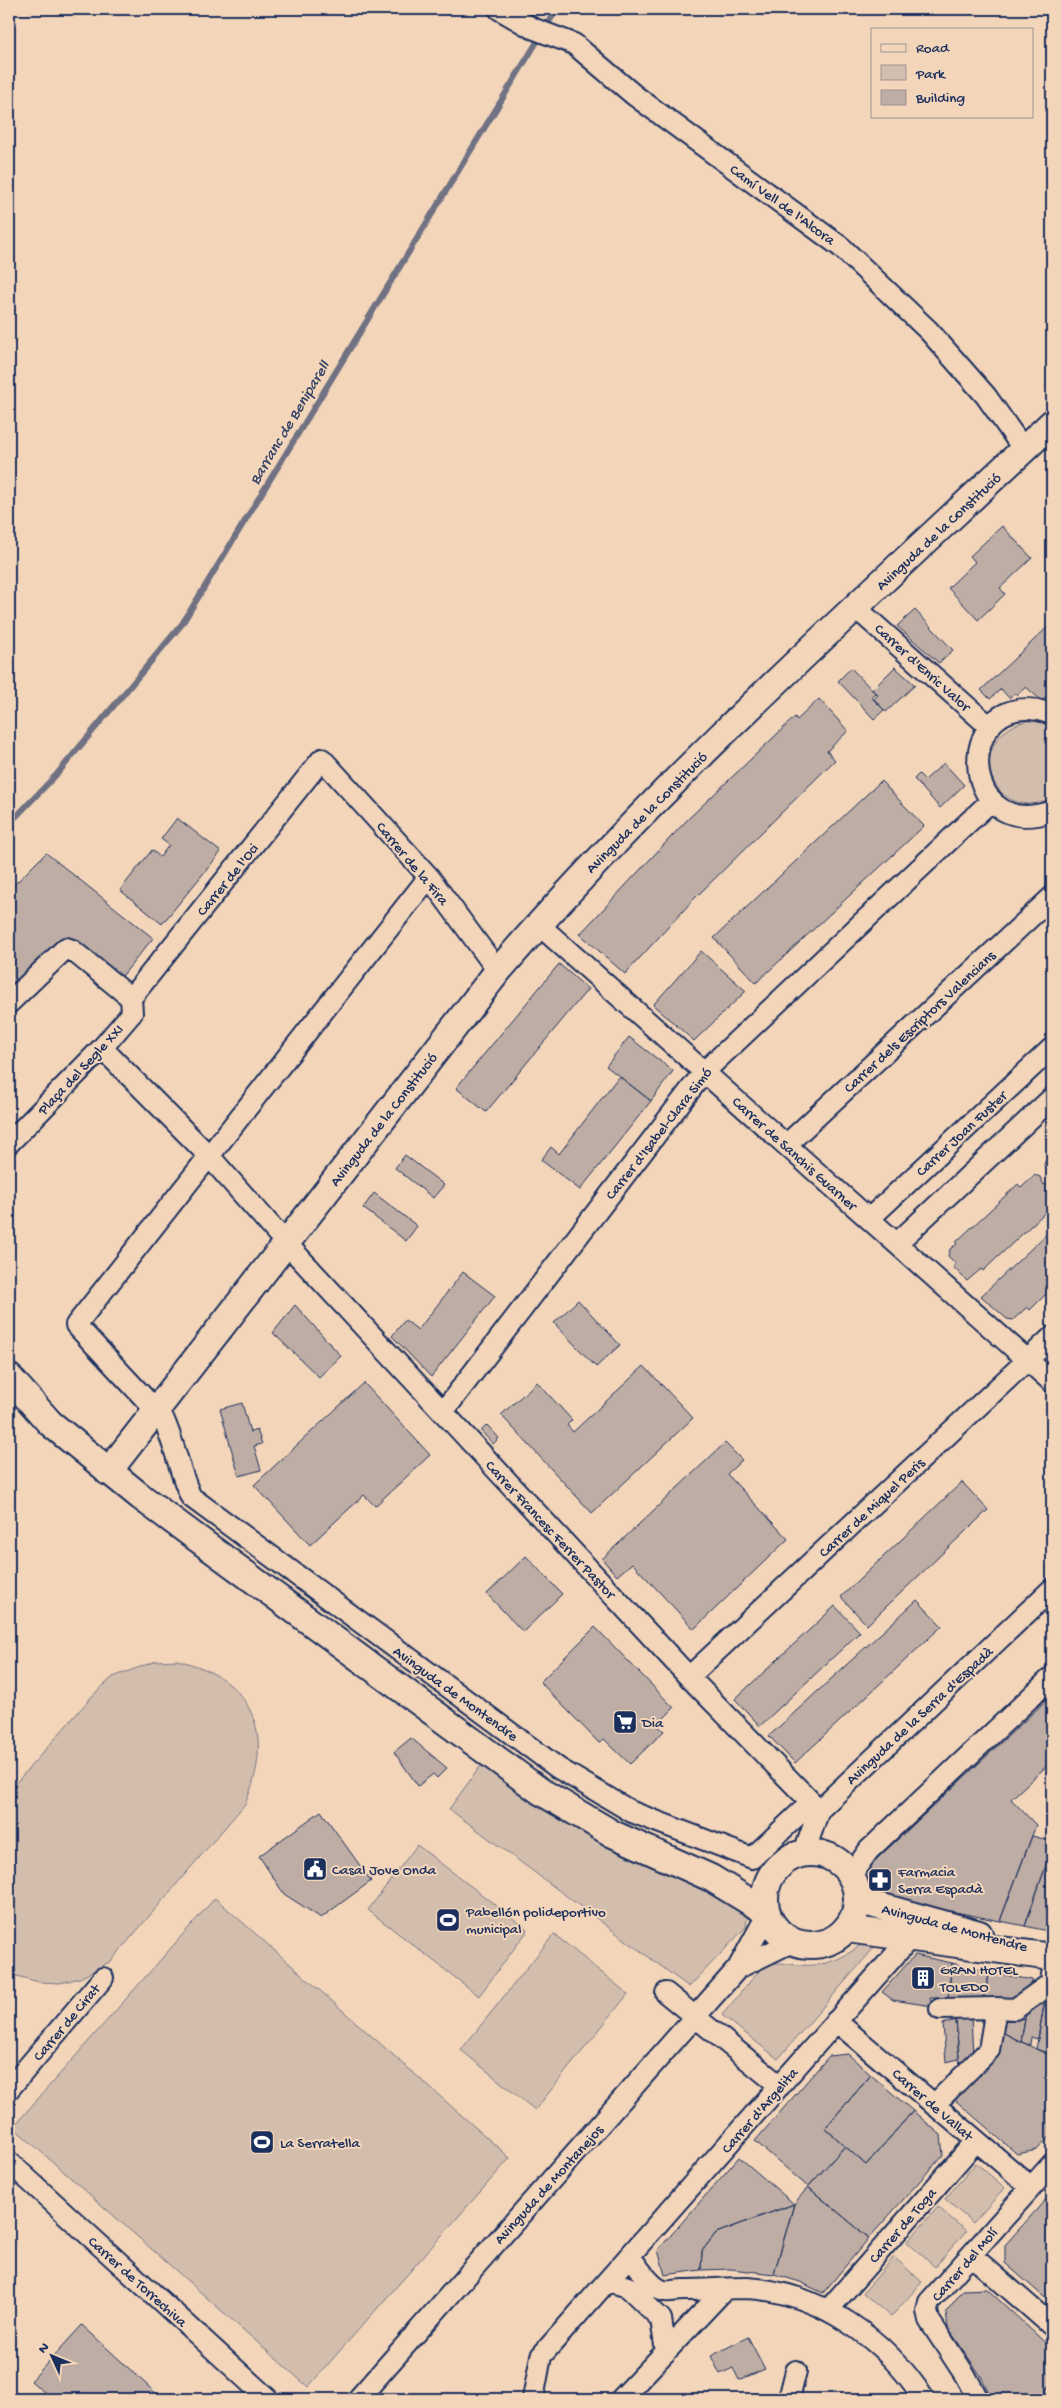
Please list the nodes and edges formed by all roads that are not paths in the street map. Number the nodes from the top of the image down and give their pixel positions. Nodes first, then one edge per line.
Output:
1 (500, 9) edge
2 (1052, 424) edge
3 (1024, 450) junction
4 (856, 608) junction
5 (1052, 714) edge
6 (990, 726) junction
7 (322, 760) joint
8 (992, 800) junction
9 (1052, 811) edge
10 (430, 877) junction
11 (1052, 897) edge
12 (538, 924) junction
13 (498, 971) junction
14 (131, 998) junction
15 (9, 1003) edge
16 (102, 1048) junction
17 (1052, 1048) edge
18 (704, 1072) junction
19 (1052, 1098) edge
20 (9, 1143) edge
21 (786, 1145) junction
22 (209, 1156) junction
23 (870, 1219) junction
24 (286, 1243) junction
25 (897, 1243) junction
26 (1052, 1337) edge
27 (1028, 1360) junction
28 (9, 1377) edge
29 (1052, 1382) edge
30 (156, 1408) junction
31 (443, 1412) junction
32 (108, 1472) junction
33 (1052, 1589) edge
34 (1052, 1677) edge
35 (689, 1678) junction
36 (819, 1810) junction
37 (804, 1853) junction
38 (712, 1878) junction
39 (768, 1881) junction
40 (854, 1888) junction
41 (766, 1913) junction
42 (847, 1929) junction
43 (910, 1938) junction
44 (792, 1942) junction
45 (1052, 1955) edge
46 (738, 1968) junction
47 (1052, 1974) edge
48 (103, 1978) dead end
49 (666, 1993) dead end
50 (996, 2008) junction
51 (940, 2009) dead end
52 (696, 2017) junction
53 (836, 2021) junction
54 (780, 2086) junction
55 (9, 2089) edge
56 (934, 2105) junction
57 (976, 2141) junction
58 (9, 2162) edge
59 (1052, 2164) edge
60 (1031, 2188) junction
61 (630, 2256) junction
62 (972, 2256) junction
63 (608, 2281) junction
64 (725, 2289) junction
65 (662, 2291) junction
66 (828, 2310) junction
67 (1052, 2326) edge
68 (672, 2345) junction
69 (796, 2371) dead end
70 (268, 2399) edge
71 (358, 2399) edge
72 (533, 2399) edge
73 (621, 2399) edge
74 (789, 2399) edge
75 (924, 2399) edge
76 (978, 2399) edge

1 - 3 street, Camí Vell de l'Alcora
2 - 3 main road, Avinguda de la Constitució
3 - 4 main road, Avinguda de la Constitució
4 - 6 street, Carrer d'Enric Valor
4 - 12 main road, Avinguda de la Constitució
5 - 6 street
6 - 8 street
7 - 10 street, Carrer de la Fira
7 - 14 street, Carrer de l'Oci
8 - 9 street
8 - 18 street, Carrer d'Isabel-Clara Simó
10 - 13 street, Carrer de la Fira
10 - 22 street
11 - 21 street, Carrer dels Escriptors Valencians
12 - 13 main road, Avinguda de la Constitució
12 - 18 street, Carrer de Sanchis Guarner
13 - 24 main road, Avinguda de la Constitució
14 - 15 street
14 - 16 street, Plaça del Segle XXI
16 - 20 street, Plaça del Segle XXI
16 - 22 street
17 - 23 street, Carrer Joan Fuster
18 - 21 street, Carrer de Sanchis Guarner
18 - 31 street, Carrer d'Isabel-Clara Simó
19 - 25 street
21 - 23 street, Carrer de Sanchis Guarner
22 - 24 street
22 - 30 street
23 - 25 street, Carrer de Sanchis Guarner
24 - 30 main road, Avinguda de la Constitució
24 - 31 street, Carrer Francesc Ferrer Pastor
25 - 27 street, Carrer de Sanchis Guarner
26 - 27 street, Carrer de Miquel Peris
27 - 29 street, Carrer de Sanchis Guarner
27 - 35 street, Carrer de Miquel Peris
28 - 32 main road, Avinguda de Montendre
30 - 32 main road, Avinguda de la Constitució
30 - 36 street, Avinguda de Montendre
31 - 35 street, Carrer Francesc Ferrer Pastor
32 - 38 main road, Avinguda de Montendre
33 - 36 street, Avinguda de la Serra d'Espadà
34 - 40 street
35 - 36 street, Carrer Francesc Ferrer Pastor
36 - 37 street, Avinguda de la Serra d'Espadà
37 - 39 main road
37 - 40 main road
38 - 39 main road, Avinguda de Montendre
38 - 41 main road, Avinguda de Montendre
39 - 41 main road
40 - 42 main road
40 - 45 main road, Avinguda de Montendre
41 - 44 main road
41 - 46 street, Avinguda de Montanejos
42 - 43 main road, Avinguda de Montendre
42 - 44 main road
43 - 45 main road, Avinguda de Montendre
43 - 53 street, Carrer d'Argelita
44 - 46 street, Avinguda de Montanejos
46 - 52 street, Avinguda de Montanejos
47 - 50 street
48 - 55 street, Carrer de Cirat
49 - 52 street
50 - 51 street
50 - 56 street
52 - 54 street
52 - 71 street, Avinguda de Montanejos
53 - 54 street, Carrer d'Argelita
53 - 56 street, Carrer de Vallat
54 - 61 street, Carrer d'Argelita
56 - 57 street, Carrer de Vallat
57 - 60 street, Carrer de Vallat
57 - 66 street, Carrer de Toga
58 - 70 street, Carrer de Torrechiva
59 - 60 street, Carrer del Molí
60 - 62 street, Carrer del Molí
61 - 63 street, Carrer d'Argelita
61 - 65 street
62 - 67 street
62 - 76 street, Carrer del Molí
63 - 68 street
63 - 72 street, Carrer d'Argelita
64 - 65 street
64 - 66 street
64 - 68 street
65 - 68 street
66 - 75 street
68 - 73 street
69 - 74 street

